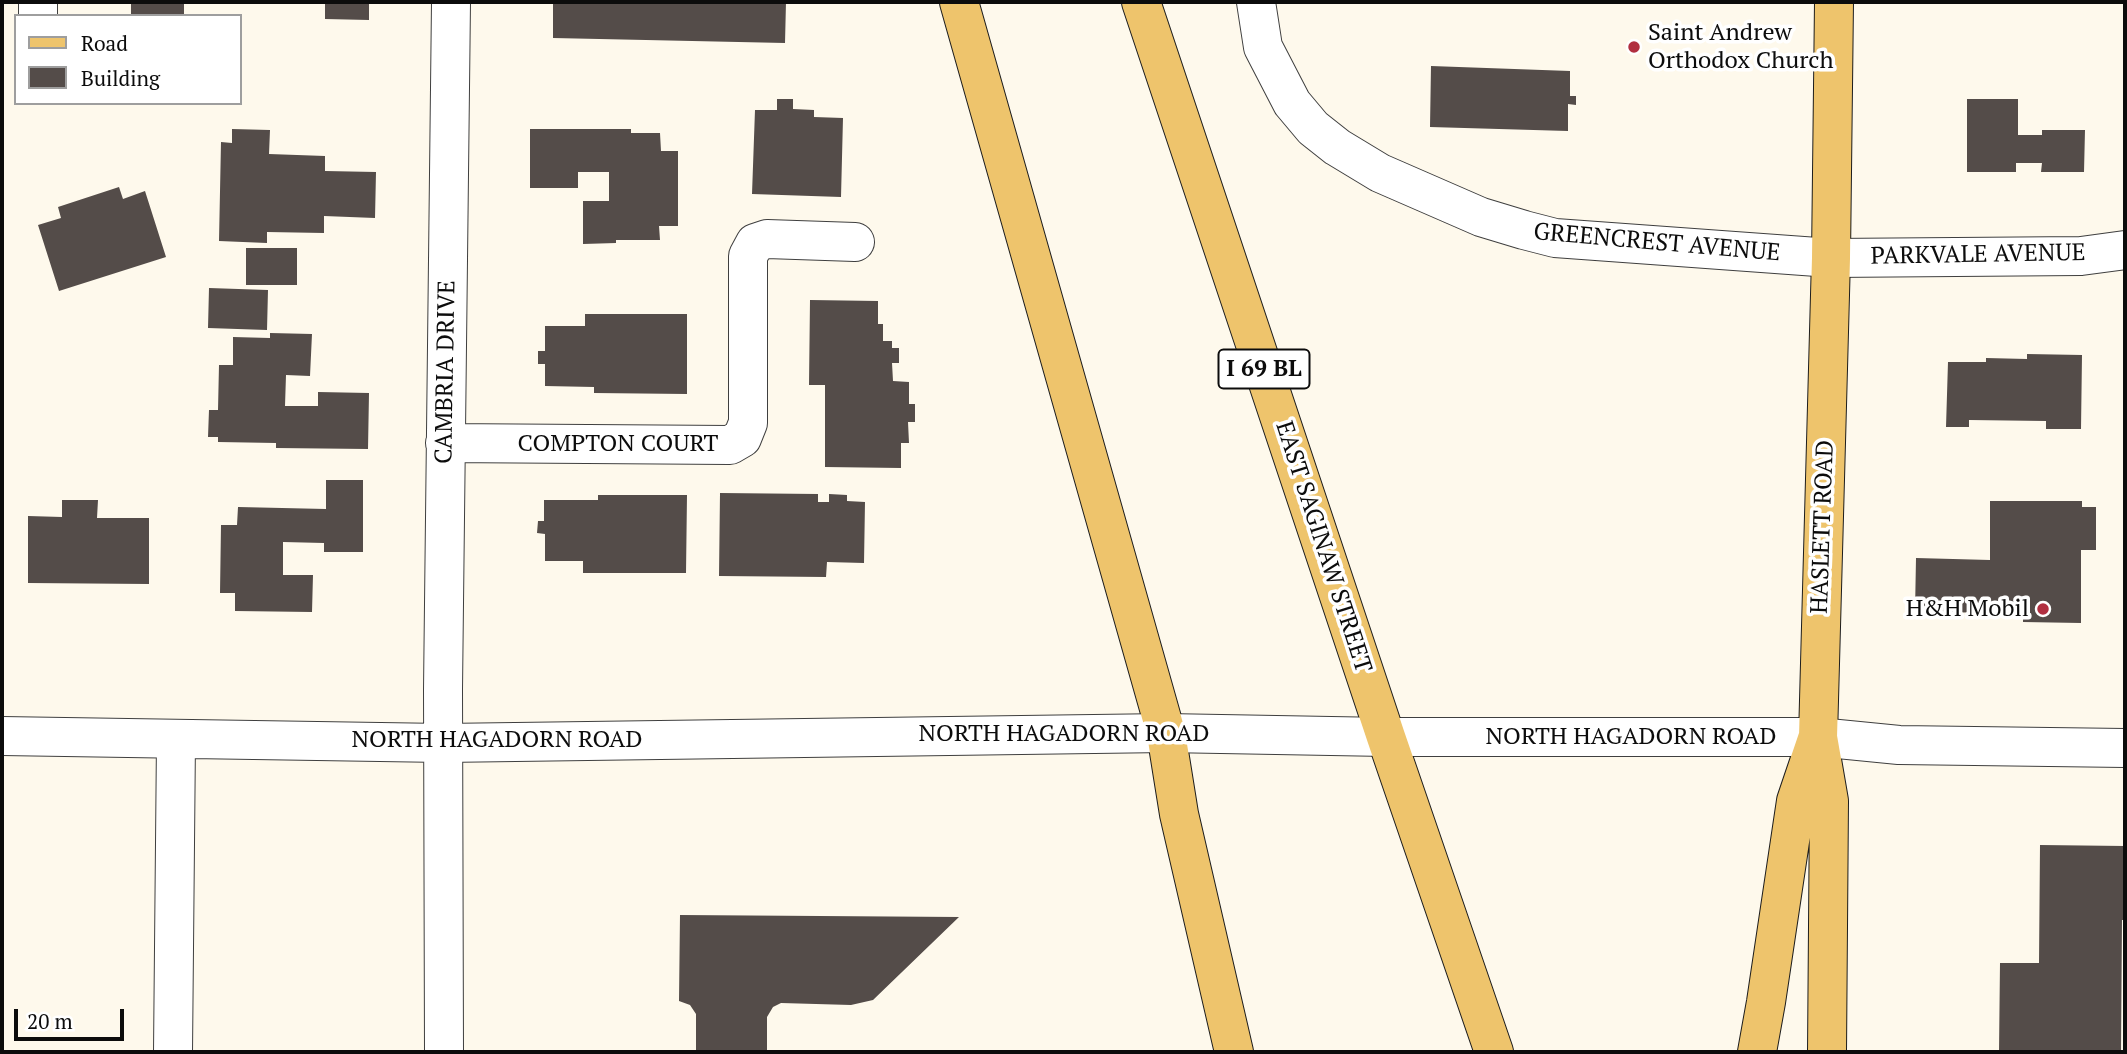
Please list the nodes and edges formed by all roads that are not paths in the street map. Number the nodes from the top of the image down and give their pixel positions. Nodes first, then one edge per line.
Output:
1 (451, 2) edge
2 (959, 2) edge
3 (1141, 2) edge
4 (1255, 2) edge
5 (1834, 2) edge
6 (855, 242) dead end
7 (2125, 250) edge
8 (1831, 258) junction
9 (445, 443) junction
10 (1166, 733) junction
11 (2, 736) edge
12 (1386, 737) junction
13 (1818, 737) junction
14 (176, 739) junction
15 (443, 743) junction
16 (2125, 748) edge
17 (173, 1052) edge
18 (444, 1052) edge
19 (1234, 1052) edge
20 (1494, 1052) edge
21 (1757, 1052) edge
22 (1826, 1052) edge

1 - 9 street, CAMBRIA DRIVE
2 - 10 main road
3 - 12 main road, EAST SAGINAW STREET / I 69 BL
4 - 8 street, GREENCREST AVENUE
5 - 8 main road, HASLETT ROAD
6 - 9 street, COMPTON COURT
7 - 8 street, PARKVALE AVENUE
8 - 13 main road, HASLETT ROAD
9 - 15 street, CAMBRIA DRIVE
10 - 12 street, NORTH HAGADORN ROAD
10 - 15 street, NORTH HAGADORN ROAD
10 - 19 main road
11 - 14 street, NORTH HAGADORN ROAD
12 - 13 street, NORTH HAGADORN ROAD
12 - 20 main road, EAST SAGINAW STREET / I 69 BL
13 - 16 street, NORTH HAGADORN ROAD
13 - 21 main road
13 - 22 main road, HASLETT ROAD
14 - 15 street, NORTH HAGADORN ROAD
14 - 17 street
15 - 18 street, CAMBRIA DRIVE

